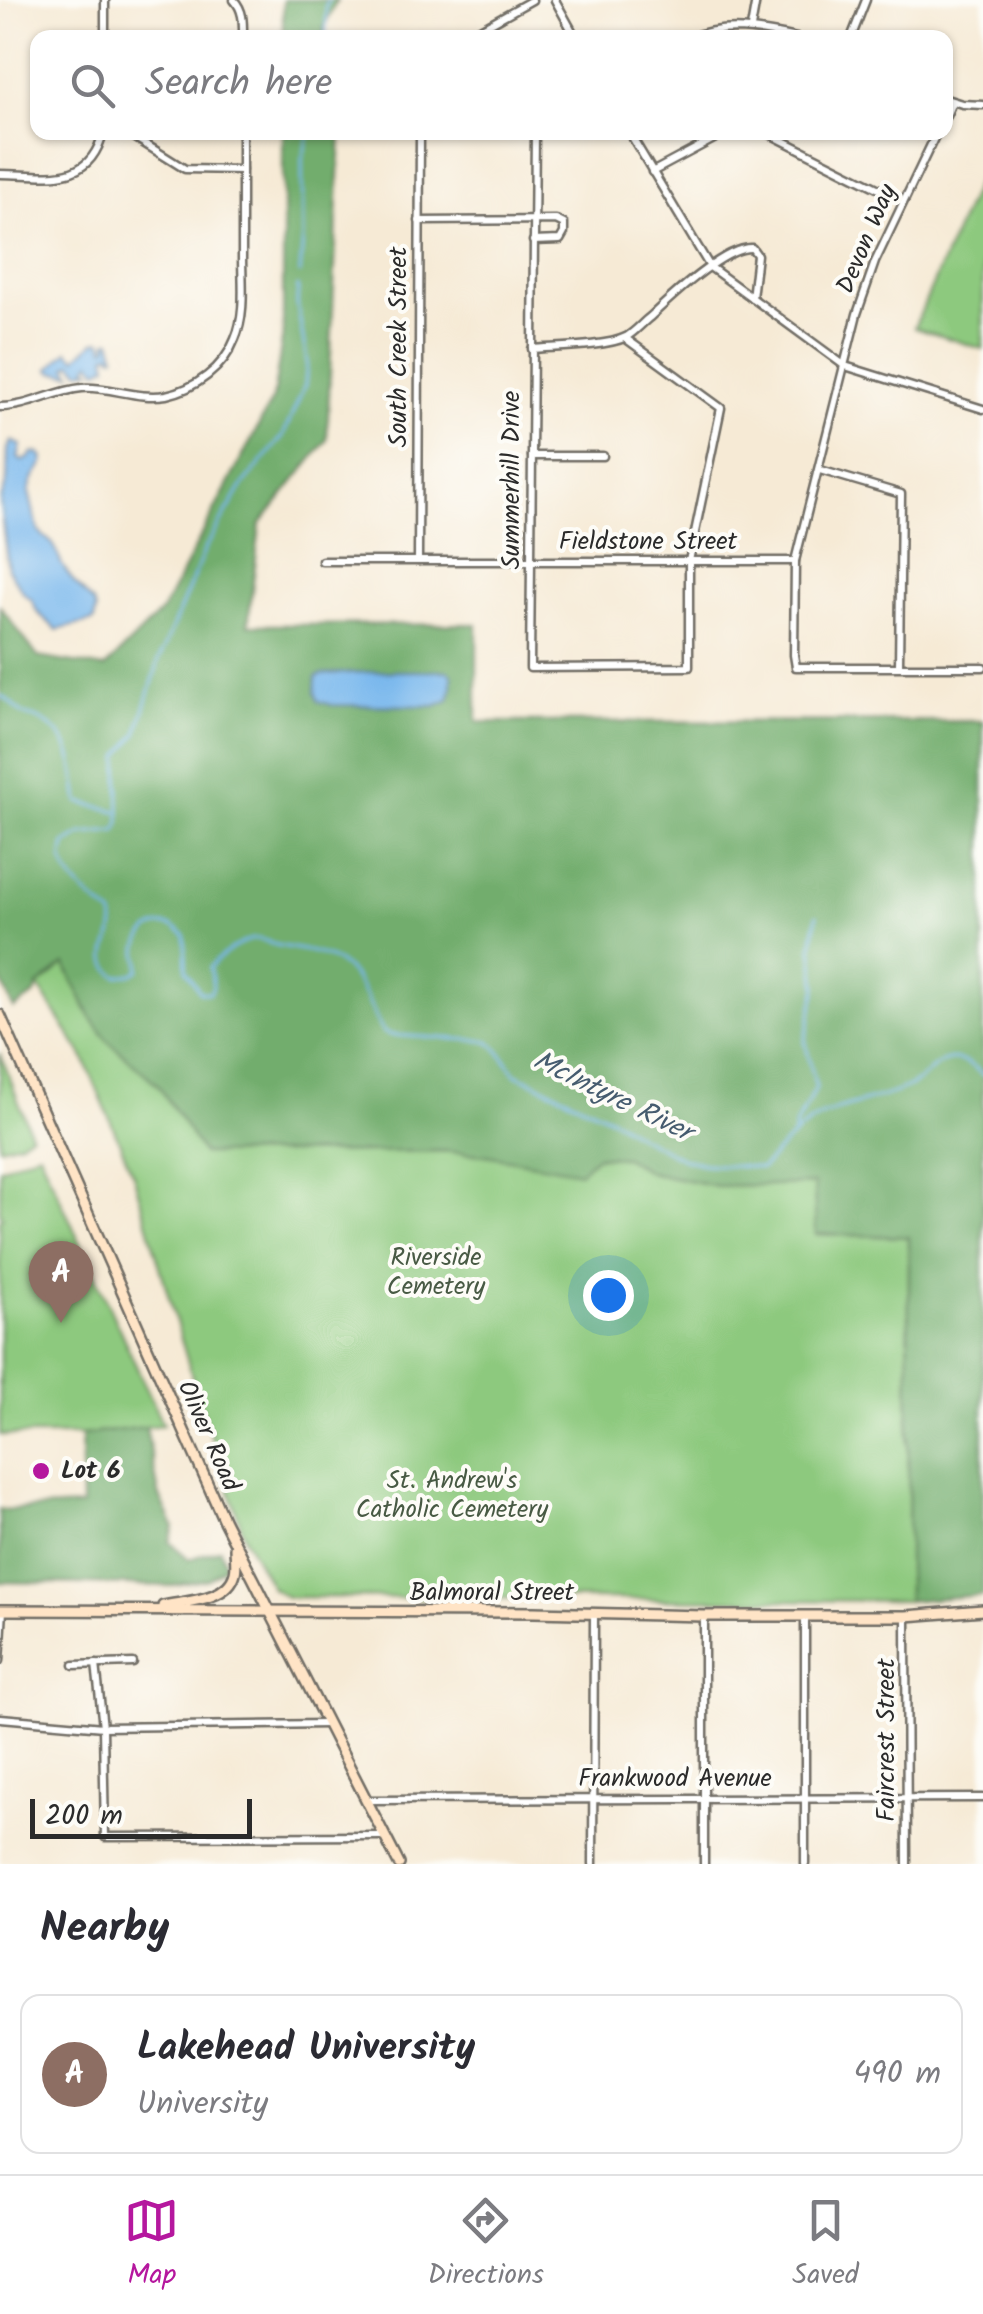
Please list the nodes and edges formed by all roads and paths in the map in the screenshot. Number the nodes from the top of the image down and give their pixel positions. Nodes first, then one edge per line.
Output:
1 (105, 0) edge
2 (234, 0) edge
3 (532, 0) edge
4 (556, 0) edge
5 (756, 0) edge
6 (866, 0) edge
7 (751, 28) junction
8 (105, 30) edge
9 (243, 30) edge
10 (478, 30) edge
11 (572, 30) edge
12 (726, 30) edge
13 (760, 30) edge
14 (854, 30) edge
15 (953, 101) edge
16 (983, 105) edge
17 (100, 140) edge
18 (139, 140) edge
19 (242, 140) edge
20 (420, 140) edge
21 (535, 140) edge
22 (634, 140) edge
23 (712, 140) edge
24 (782, 140) edge
25 (933, 140) edge
26 (242, 170) junction
27 (652, 172) junction
28 (0, 174) edge
29 (903, 201) junction
30 (533, 220) junction
31 (419, 221) junction
32 (533, 241) junction
33 (710, 266) junction
34 (752, 298) junction
35 (625, 338) junction
36 (532, 349) junction
37 (845, 366) junction
38 (0, 408) edge
39 (983, 409) edge
40 (532, 456) junction
41 (603, 456) dead end
42 (820, 470) junction
43 (418, 561) junction
44 (795, 561) junction
45 (322, 562) dead end
46 (532, 562) junction
47 (689, 562) junction
48 (900, 666) junction
49 (983, 666) edge
50 (0, 1015) edge
51 (235, 1545) junction
52 (2, 1610) edge
53 (146, 1610) junction
54 (983, 1610) edge
55 (271, 1612) junction
56 (594, 1613) junction
57 (805, 1615) junction
58 (704, 1616) junction
59 (906, 1616) junction
60 (0, 1661) edge
61 (133, 1663) dead end
62 (74, 1664) dead end
63 (96, 1664) junction
64 (1, 1718) edge
65 (327, 1724) junction
66 (103, 1726) junction
67 (983, 1798) edge
68 (594, 1799) junction
69 (367, 1800) junction
70 (704, 1800) junction
71 (805, 1800) junction
72 (907, 1800) junction
73 (386, 1836) junction
74 (399, 1864) edge
75 (594, 1864) edge
76 (704, 1864) edge
77 (805, 1864) edge
78 (907, 1864) edge

1 - 8 street
2 - 9 street
3 - 10 street
4 - 11 street
5 - 7 street
6 - 14 street
7 - 12 street
7 - 13 street
15 - 16 street
17 - 28 street
18 - 26 street
19 - 26 street
20 - 31 street, South Creek Street
21 - 30 street, Summerhill Drive
22 - 27 street
23 - 27 street
24 - 29 street
25 - 29 street, Devon Way
26 - 38 street
27 - 33 street
29 - 37 street, Devon Way
30 - 31 street
30 - 32 street, Summerhill Drive
30 - 32 street
31 - 43 street, South Creek Street
32 - 36 street, Summerhill Drive
33 - 34 street
33 - 34 street
33 - 35 street
34 - 37 street
35 - 36 street
35 - 47 street
36 - 40 street, Summerhill Drive
37 - 39 street
37 - 42 street, Devon Way
40 - 41 street
40 - 46 street, Summerhill Drive
42 - 44 street, Devon Way
42 - 48 street
43 - 45 street, Fieldstone Street
43 - 46 street, Fieldstone Street
44 - 47 street, Fieldstone Street
44 - 48 street, Devon Way
46 - 47 street, Fieldstone Street
46 - 47 street, Summerhill Drive
48 - 49 street
50 - 51 main road, Oliver Road
51 - 53 main road
51 - 55 main road, Oliver Road
52 - 53 main road, Balmoral Street
52 - 60 street
53 - 55 main road, Balmoral Street
54 - 59 main road, Balmoral Street
55 - 56 main road, Balmoral Street
55 - 65 main road, Oliver Road
56 - 58 main road, Balmoral Street
56 - 68 street
57 - 58 main road, Balmoral Street
57 - 59 main road, Balmoral Street
57 - 71 street
58 - 70 street
59 - 72 street, Faircrest Street
61 - 63 street
62 - 63 street
63 - 66 street
64 - 66 street
65 - 66 street
65 - 69 main road, Oliver Road
66 - 73 street
67 - 72 street, Frankwood Avenue
68 - 69 street, Frankwood Avenue
68 - 70 street, Frankwood Avenue
68 - 75 street
69 - 73 main road, Oliver Road
70 - 71 street, Frankwood Avenue
70 - 76 street
71 - 72 street, Frankwood Avenue
71 - 77 street
72 - 78 street, Faircrest Street
73 - 74 main road, Oliver Road

